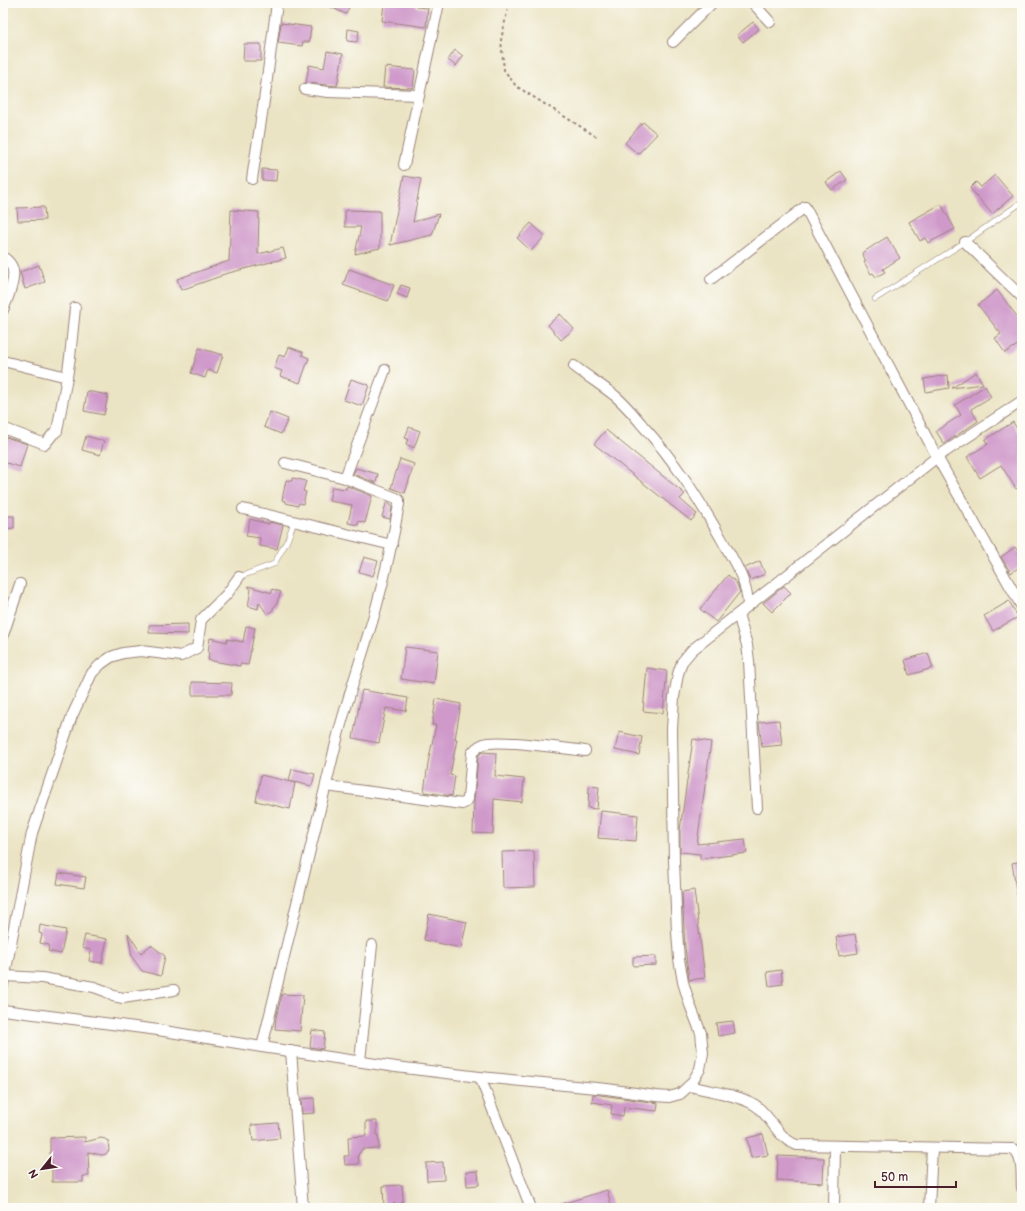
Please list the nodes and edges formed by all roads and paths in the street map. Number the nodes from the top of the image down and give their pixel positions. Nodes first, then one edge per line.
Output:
1 (277, 3) edge
2 (439, 3) edge
3 (509, 3) edge
4 (712, 3) edge
5 (753, 3) edge
6 (770, 22) dead end
7 (673, 42) dead end
8 (305, 89) dead end
9 (419, 95) junction
10 (597, 137) dead end
11 (404, 165) dead end
12 (252, 179) dead end
13 (1022, 202) edge
14 (965, 242) junction
15 (3, 257) edge
16 (711, 279) dead end
17 (1022, 297) edge
18 (875, 299) dead end
19 (75, 308) dead end
20 (3, 310) edge
21 (3, 361) edge
22 (574, 366) dead end
23 (385, 370) dead end
24 (67, 377) junction
25 (1022, 401) edge
26 (3, 428) edge
27 (937, 457) junction
28 (285, 463) dead end
29 (345, 478) junction
30 (243, 510) dead end
31 (294, 522) junction
32 (392, 545) junction
33 (240, 577) joint
34 (20, 584) dead end
35 (748, 605) junction
36 (1022, 608) edge
37 (738, 614) junction
38 (3, 635) edge
39 (585, 751) dead end
40 (326, 786) junction
41 (757, 808) dead end
42 (372, 945) dead end
43 (4, 980) edge
44 (174, 990) dead end
45 (3, 1010) edge
46 (262, 1047) junction
47 (291, 1051) junction
48 (360, 1062) junction
49 (480, 1077) junction
50 (689, 1086) junction
51 (835, 1146) junction
52 (932, 1148) junction
53 (1022, 1188) edge
54 (303, 1208) edge
55 (531, 1208) edge
56 (834, 1208) edge
57 (929, 1208) edge

1 - 12 street
2 - 9 street
3 - 10 path
4 - 7 street
5 - 6 street
8 - 9 street
9 - 11 street
13 - 14 lane
14 - 17 street
14 - 18 lane
15 - 20 street
16 - 27 street
19 - 24 street
21 - 24 street
22 - 35 street
23 - 29 street
24 - 26 street
25 - 27 street
27 - 35 street
27 - 36 street
28 - 29 street
29 - 32 street
30 - 31 street
31 - 32 street
31 - 33 lane
32 - 40 street
33 - 43 street
34 - 38 street
35 - 37 street
37 - 41 street
37 - 50 street
39 - 40 street
40 - 46 street
42 - 48 street
43 - 44 street
45 - 46 street
46 - 47 street
47 - 48 street
47 - 54 street
48 - 49 street
49 - 50 street
49 - 55 street
50 - 51 street
51 - 52 street
51 - 56 street
52 - 53 street
52 - 57 street

